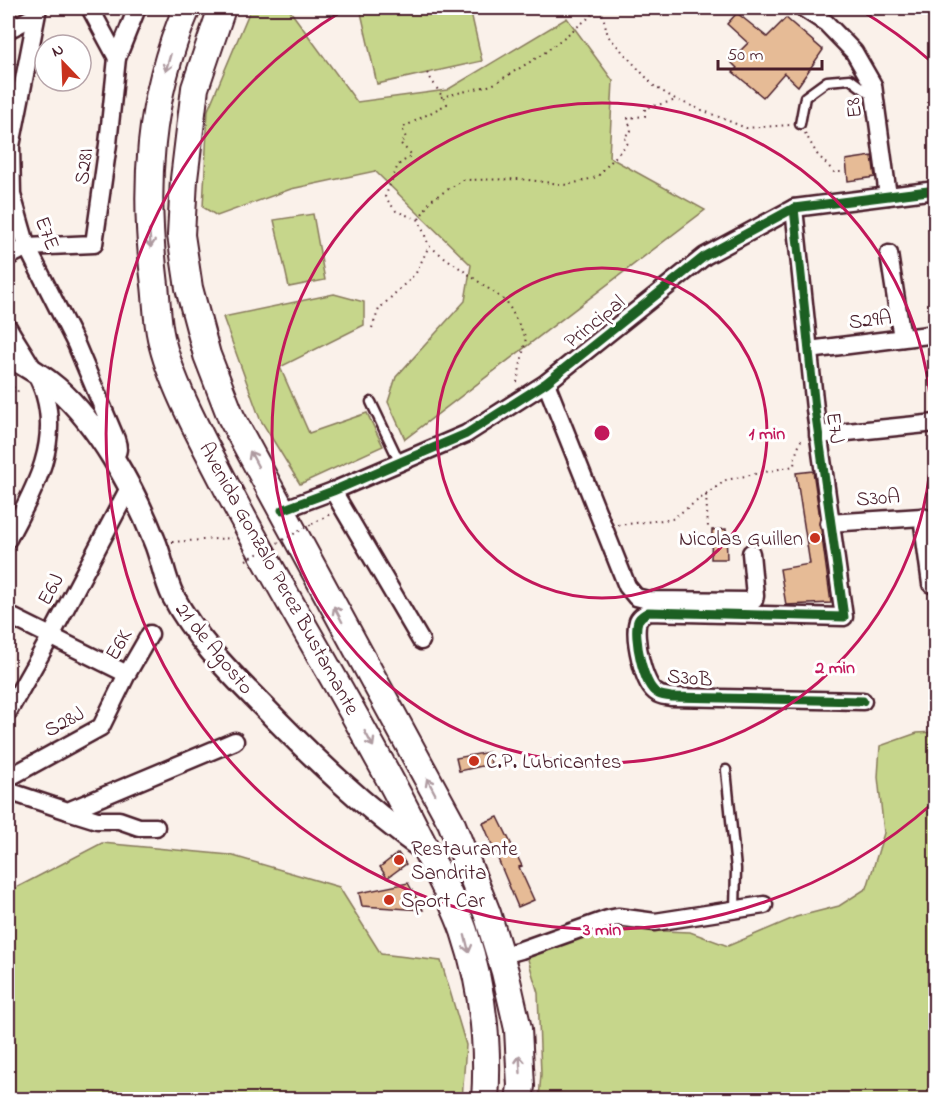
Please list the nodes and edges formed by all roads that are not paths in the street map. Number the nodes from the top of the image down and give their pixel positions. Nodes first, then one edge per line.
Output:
1 (90, 8) edge
2 (137, 8) edge
3 (187, 8) edge
4 (222, 8) edge
5 (803, 8) edge
6 (36, 11) edge
7 (8, 30) edge
8 (117, 57) junction
9 (876, 98) junction
10 (800, 124) road end
11 (9, 143) edge
12 (936, 190) edge
13 (888, 196) junction
14 (794, 208) junction
15 (27, 247) junction
16 (889, 254) dead end
17 (8, 257) edge
18 (8, 327) edge
19 (936, 334) edge
20 (902, 338) junction
21 (809, 350) junction
22 (8, 356) edge
23 (32, 370) junction
24 (546, 383) junction
25 (371, 402) dead end
26 (936, 423) edge
27 (811, 436) junction
28 (113, 459) junction
29 (400, 463) junction
30 (130, 486) junction
31 (333, 491) junction
32 (30, 497) junction
33 (282, 510) junction
34 (929, 520) edge
35 (829, 523) junction
36 (8, 524) edge
37 (8, 539) edge
38 (751, 553) dead end
39 (932, 584) dead end
40 (8, 615) edge
41 (844, 617) joint
42 (150, 634) dead end
43 (51, 636) junction
44 (422, 641) dead end
45 (127, 674) junction
46 (863, 701) dead end
47 (8, 712) edge
48 (106, 717) joint
49 (235, 741) dead end
50 (726, 770) dead end
51 (8, 778) edge
52 (8, 791) edge
53 (69, 811) junction
54 (156, 827) dead end
55 (427, 852) junction
56 (764, 905) dead end
57 (735, 909) junction
58 (500, 956) junction
59 (485, 1100) edge
60 (519, 1100) edge

1 - 8 street
2 - 8 street, S28I
3 -> 55 main road, Avenida Gonzalo Perez Bustamante
33 -> 4 main road, Avenida Gonzalo Perez Bustamante
5 - 9 street, E8
6 - 7 street
6 - 11 street, E7E
8 - 15 street, S28I
9 - 10 lane
9 - 13 street, E8
11 - 15 street, E7E
12 - 13 street, Principal
13 - 14 street, Principal
14 - 21 street, E7J
14 - 24 street, Principal
15 - 17 street
15 - 28 street, E7E
16 - 20 street
18 - 23 street
19 - 20 street, S29A
20 - 21 street, S29A
21 - 27 street, E7J
22 - 23 street, 21 de Agosto
23 - 28 street, 21 de Agosto
23 - 32 street
24 - 29 street, Principal
24 - 38 street
25 - 29 lane
26 - 27 street
27 - 35 street, E7J
28 - 30 street, 21 de Agosto
29 - 31 street, Principal
30 - 43 street, E6J
30 - 55 street, 21 de Agosto
31 - 33 street, Principal
31 - 44 street
32 - 36 street
32 - 37 street
58 -> 33 main road, Avenida Gonzalo Perez Bustamante
34 - 35 street, S30A
34 - 39 street
35 - 41 street, E7J
40 - 43 street
41 - 46 street, S30B
42 - 45 street, E6K
43 - 45 street
43 - 47 street, E6J
45 - 48 street, E6K
48 - 51 street, S28J
49 - 53 street
50 - 57 lane
52 - 53 street
53 - 54 street
55 -> 59 main road, Avenida Gonzalo Perez Bustamante
56 - 57 street
57 - 58 street
60 -> 58 main road, Avenida Gonzalo Perez Bustamante

